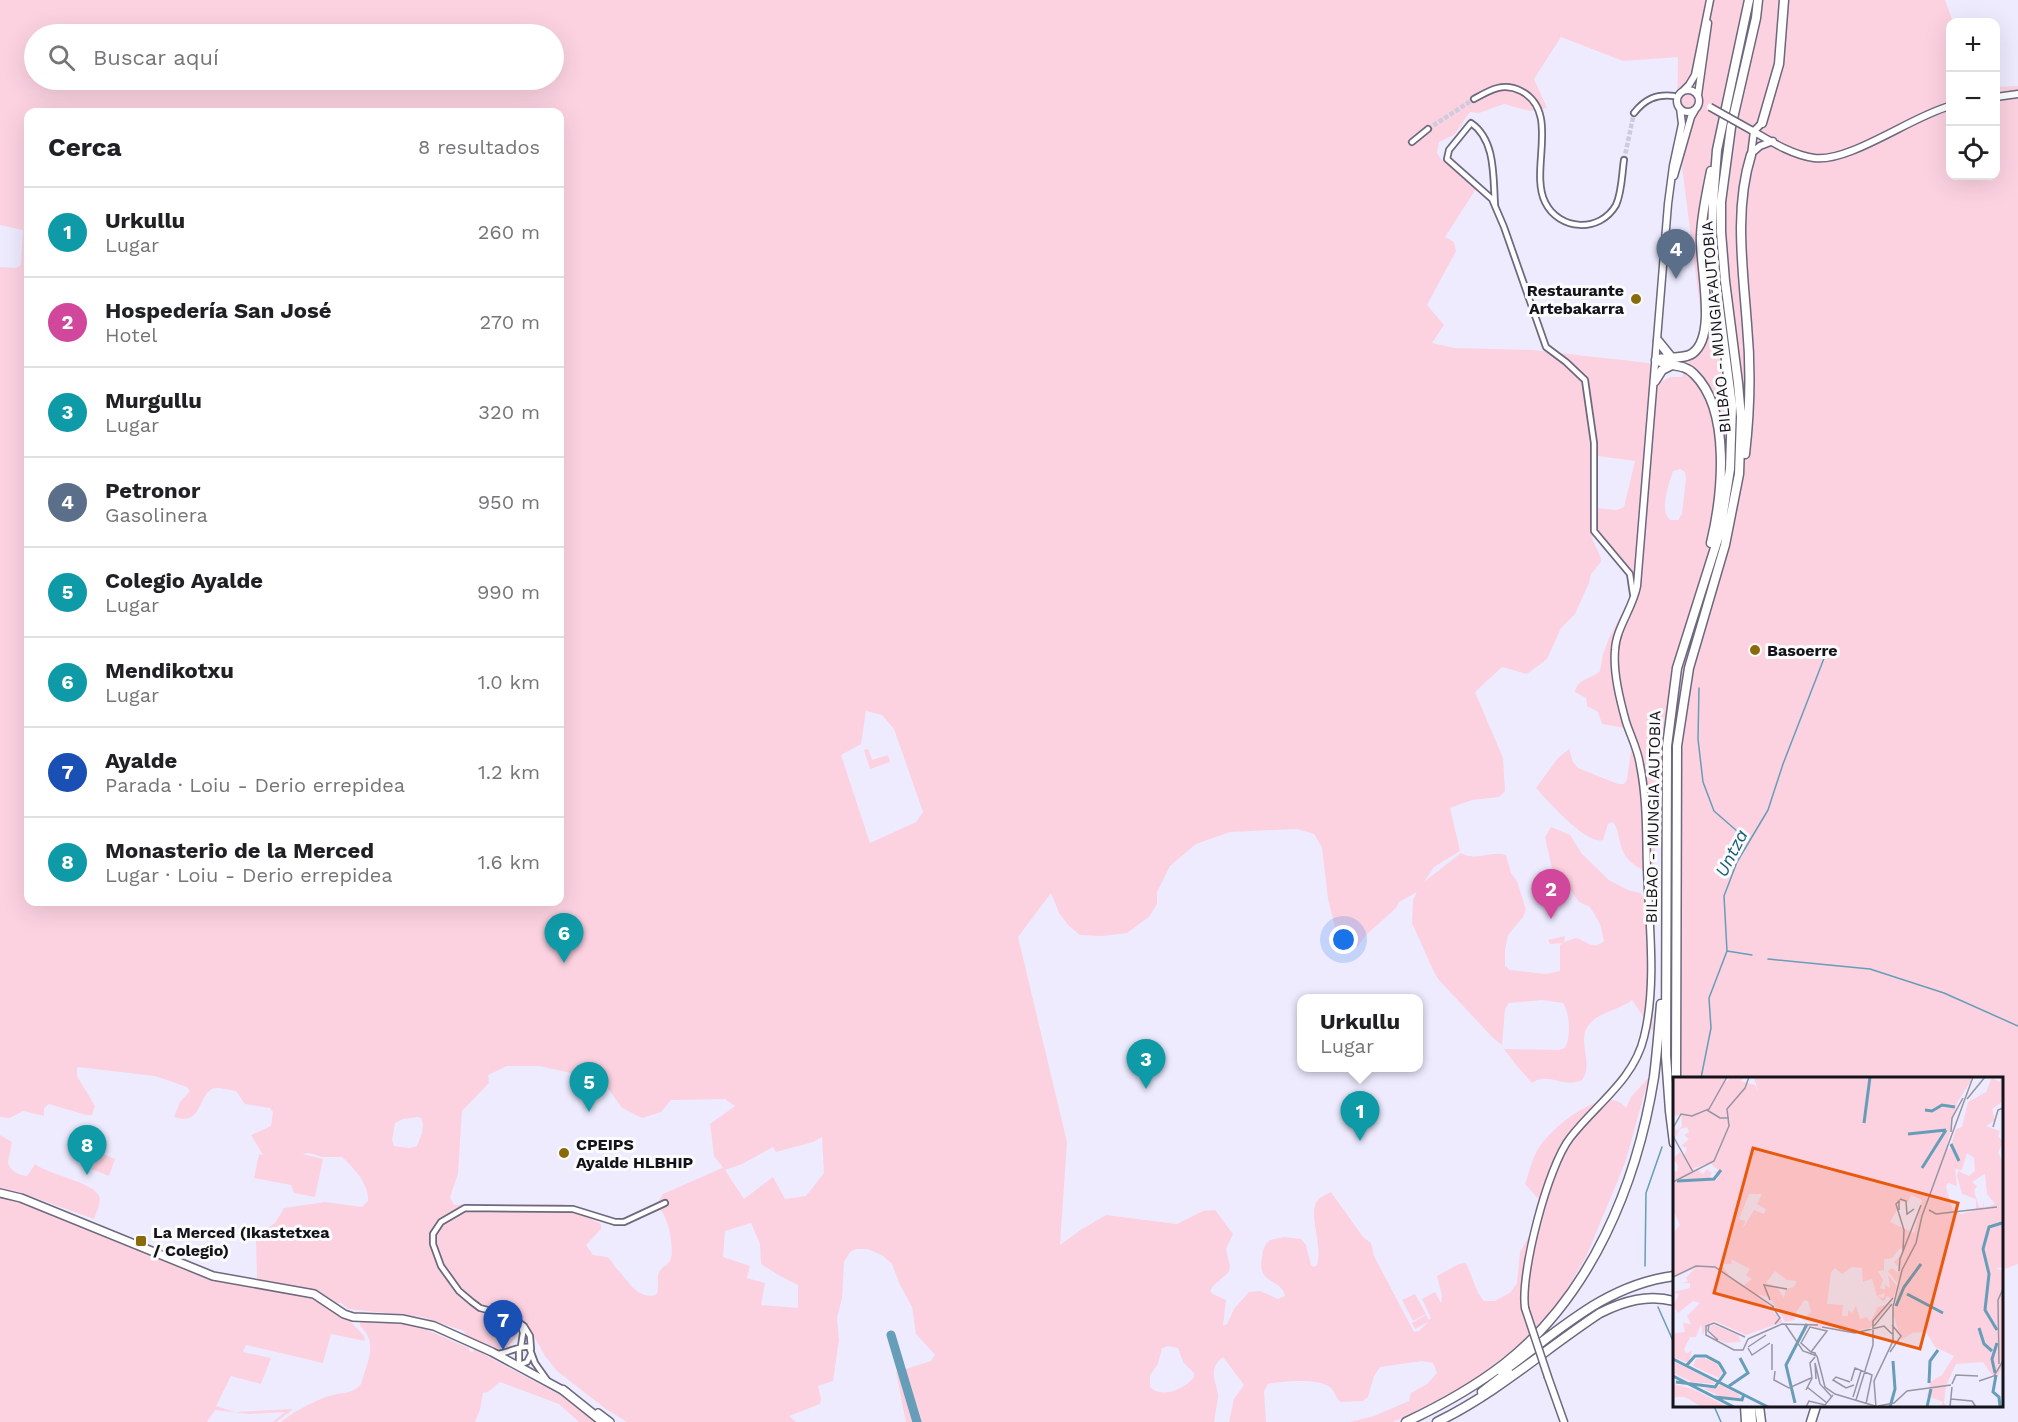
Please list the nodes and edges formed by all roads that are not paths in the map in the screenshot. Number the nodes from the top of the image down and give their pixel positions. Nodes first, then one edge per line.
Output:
1 (1749, 0) edge
2 (1758, 0) edge
3 (1784, 0) edge
4 (1709, 4) edge
5 (1683, 91) junction
6 (2018, 94) edge
7 (1674, 96) dead end
8 (1699, 96) junction
9 (2000, 96) edge
10 (1474, 99) tunnel mouth
11 (1946, 106) edge
12 (1710, 107) junction
13 (1680, 108) junction
14 (1696, 109) junction
15 (1634, 113) tunnel mouth
16 (1762, 123) junction
17 (1428, 129) tunnel mouth
18 (1753, 130) junction
19 (1773, 141) junction
20 (1412, 142) dead end
21 (1717, 150) junction
22 (1750, 155) junction
23 (1624, 160) tunnel mouth
24 (1670, 188) junction
25 (1495, 205) junction
26 (1658, 341) junction
27 (1656, 360) junction
28 (1672, 361) junction
29 (1654, 381) junction
30 (1739, 474) junction
31 (1698, 597) junction
32 (1635, 598) junction
33 (1665, 965) junction
34 (1676, 1077) edge
35 (1673, 1135) edge
36 (0, 1193) edge
37 (665, 1203) dead end
38 (1673, 1276) edge
39 (1673, 1301) edge
40 (520, 1323) junction
41 (520, 1347) junction
42 (531, 1351) junction
43 (497, 1354) junction
44 (1528, 1354) junction
45 (519, 1365) junction
46 (549, 1382) junction
47 (563, 1390) junction
48 (1745, 1407) edge
49 (1751, 1407) edge
50 (1760, 1407) edge
51 (1816, 1407) edge
52 (603, 1422) edge
53 (610, 1422) edge
54 (1406, 1422) edge
55 (1415, 1422) edge
56 (1428, 1422) edge
57 (1437, 1422) edge
58 (1564, 1422) edge
59 (1746, 1422) edge
60 (1752, 1422) edge
61 (1761, 1422) edge
62 (1811, 1422) edge

1 - 21 highway, BILBAO - MUNGIA AUTOBIA
2 - 30 highway, BILBAO - MUNGIA AUTOBIA
3 - 16 highway
4 - 5 street
4 - 8 street
5 - 8 street
5 - 13 street
6 - 9 street
7 - 15 street
8 - 12 street
8 - 14 street
10 - 23 street
11 - 19 street
12 - 14 street
12 - 18 street, bridge
13 - 14 street
13 - 24 street
14 - 24 street
16 - 18 street
16 - 19 street
17 - 20 street
18 - 19 street
18 - 22 street
19 - 22 street
21 - 28 highway
21 - 31 highway, BILBAO - MUNGIA AUTOBIA
22 - 30 highway
24 - 26 street
25 - 25 street
25 - 32 street
26 - 27 street
26 - 28 highway
27 - 28 highway
27 - 29 street
28 - 29 highway
28 - 31 highway
29 - 32 street
30 - 34 highway, BILBAO - MUNGIA AUTOBIA
31 - 33 highway, BILBAO - MUNGIA AUTOBIA
32 - 58 street, bridge
33 - 35 highway, BILBAO - MUNGIA AUTOBIA
33 - 54 highway
36 - 43 main road
37 - 40 street
38 - 44 highway
39 - 57 highway
40 - 41 street
40 - 42 street
41 - 42 street
41 - 43 street
41 - 45 street
42 - 45 street
42 - 46 street
43 - 45 main road
44 - 55 highway
44 - 56 highway
45 - 46 main road
46 - 47 main road
47 - 52 highway
47 - 53 main road
48 - 59 highway
49 - 60 highway
50 - 61 highway
51 - 62 highway

